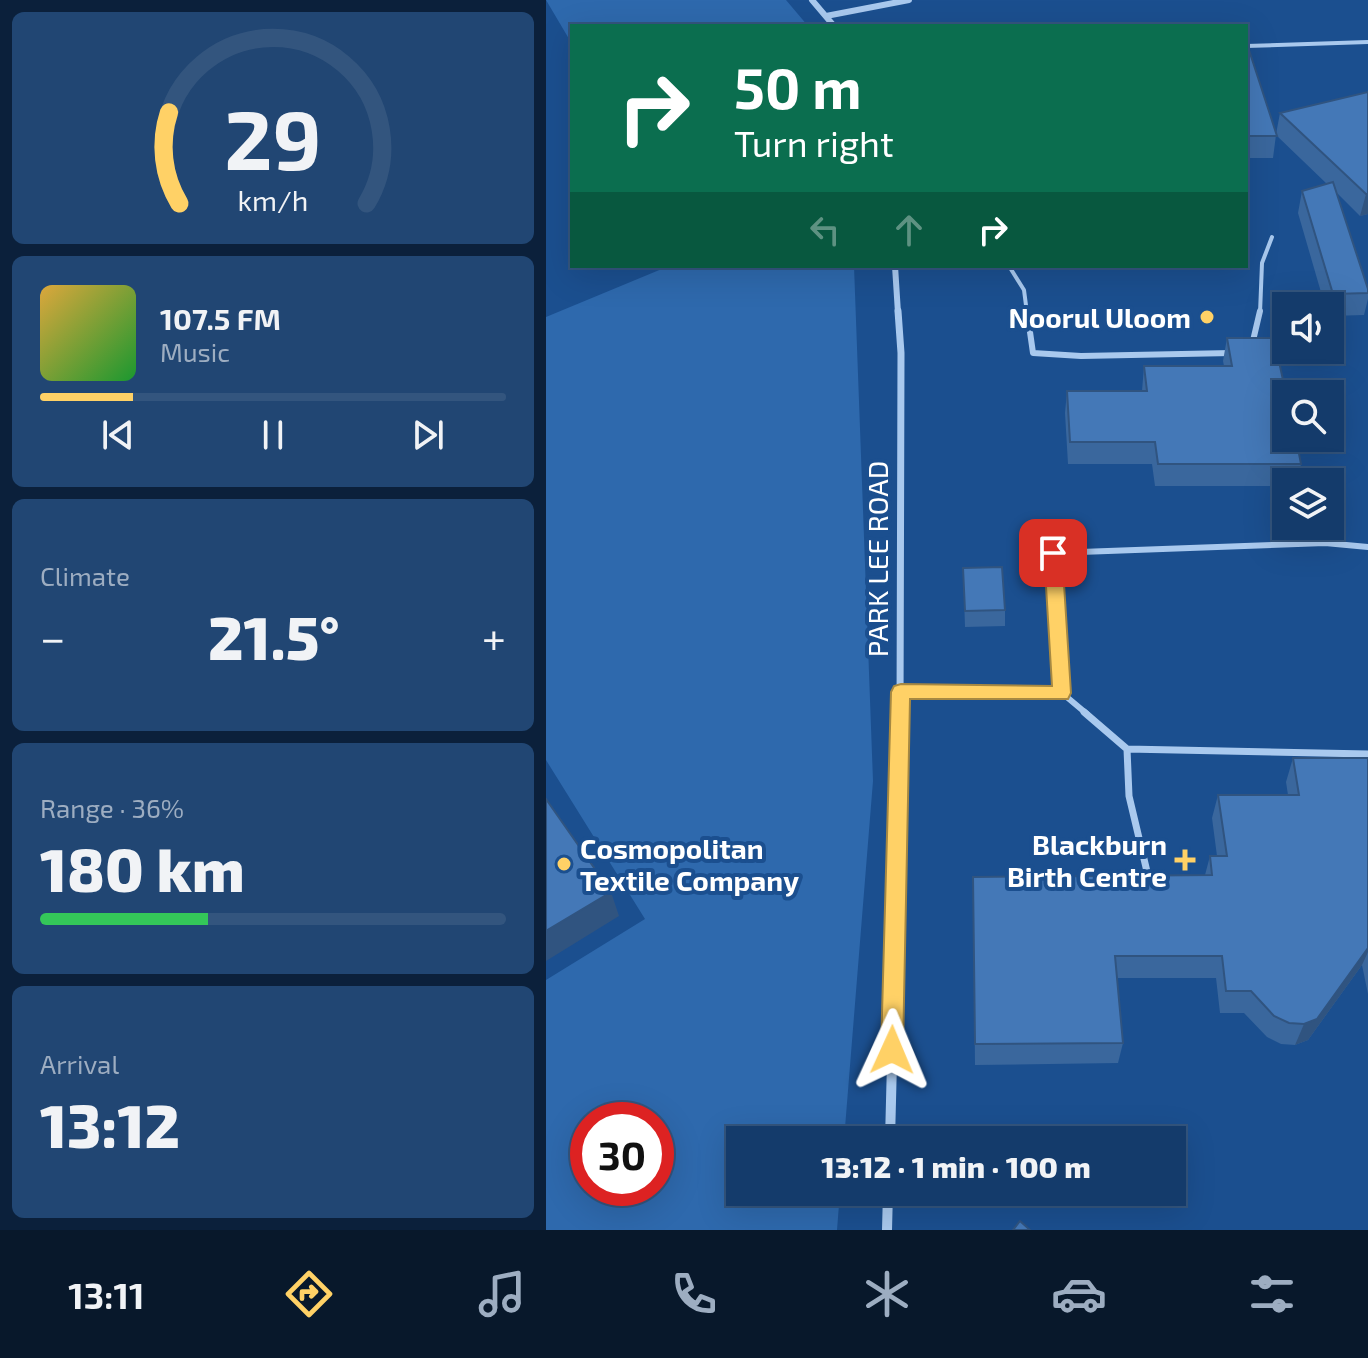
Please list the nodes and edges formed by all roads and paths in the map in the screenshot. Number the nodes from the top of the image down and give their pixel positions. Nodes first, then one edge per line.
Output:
1 (812, 0) edge
2 (909, 0) edge
3 (826, 16) junction
4 (832, 24) edge
5 (1368, 42) edge
6 (1248, 46) edge
7 (1272, 237) dead end
8 (895, 268) edge
9 (1010, 268) edge
10 (1249, 350) edge
11 (1237, 352) edge
12 (1368, 547) edge
13 (901, 692) junction
14 (1062, 693) junction
15 (1127, 749) junction
16 (1368, 754) edge
17 (1150, 884) edge
18 (890, 1126) edge
19 (888, 1206) edge
20 (887, 1230) edge

1 - 3 street
2 - 3 street
3 - 4 street
5 - 6 lane
7 - 10 lane
8 - 13 street, PARK LEE ROAD
9 - 11 lane
12 - 14 lane
13 - 14 lane
13 - 18 street, PARK LEE ROAD
14 - 15 lane
15 - 16 lane
15 - 17 lane
19 - 20 street

